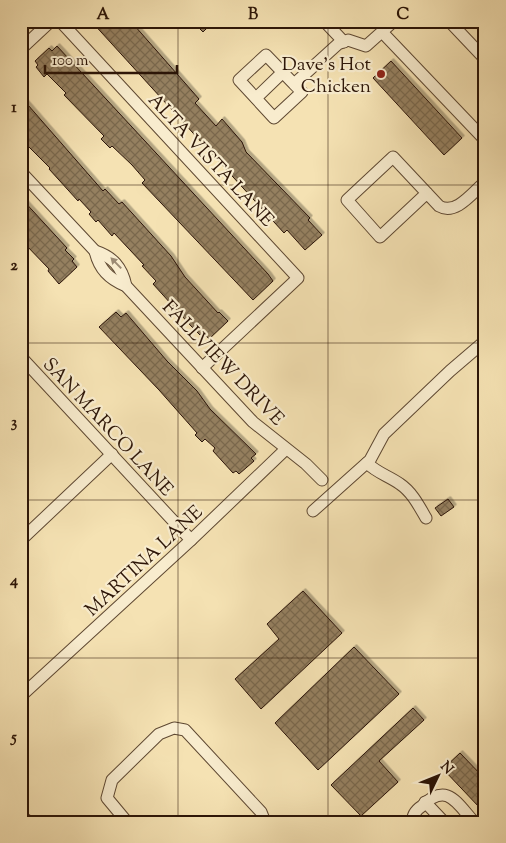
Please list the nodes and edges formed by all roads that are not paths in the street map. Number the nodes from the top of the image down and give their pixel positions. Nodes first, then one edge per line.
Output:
1 (51, 21) edge
2 (60, 21) edge
3 (324, 21) edge
4 (394, 21) edge
5 (449, 21) edge
6 (382, 32) junction
7 (344, 42) junction
8 (21, 49) edge
9 (485, 60) edge
10 (283, 72) junction
11 (294, 84) junction
12 (256, 98) junction
13 (485, 140) edge
14 (21, 172) edge
15 (485, 182) edge
16 (427, 193) junction
17 (485, 341) edge
18 (24, 365) edge
19 (202, 368) junction
20 (286, 450) junction
21 (112, 454) junction
22 (367, 463) junction
23 (322, 480) dead end
24 (313, 511) dead end
25 (426, 518) dead end
26 (21, 540) edge
27 (191, 540) junction
28 (21, 696) edge
29 (425, 802) junction
30 (21, 816) edge
31 (263, 817) edge
32 (29, 822) edge
33 (127, 822) edge
34 (413, 822) edge
35 (444, 822) edge
36 (474, 822) edge

1 - 8 street
2 - 19 street, ALTA VISTA LANE
3 - 7 street
4 - 6 street
5 - 9 street
6 - 7 street
6 - 13 street
7 - 11 street
10 - 11 street
10 - 12 street
10 - 12 street
11 - 12 street
14 - 19 street, FALLVIEW DRIVE
15 - 16 street
16 - 16 street
17 - 22 street
18 - 21 street, SAN MARCO LANE
19 - 20 street, FALLVIEW DRIVE
20 - 23 street, FALLVIEW DRIVE
20 - 27 street, MARTINA LANE
21 - 26 street
21 - 27 street, SAN MARCO LANE
22 - 24 street
22 - 25 street
27 - 28 street, MARTINA LANE
29 - 34 street
29 - 35 street
29 - 36 street
30 - 32 street
31 - 33 street

